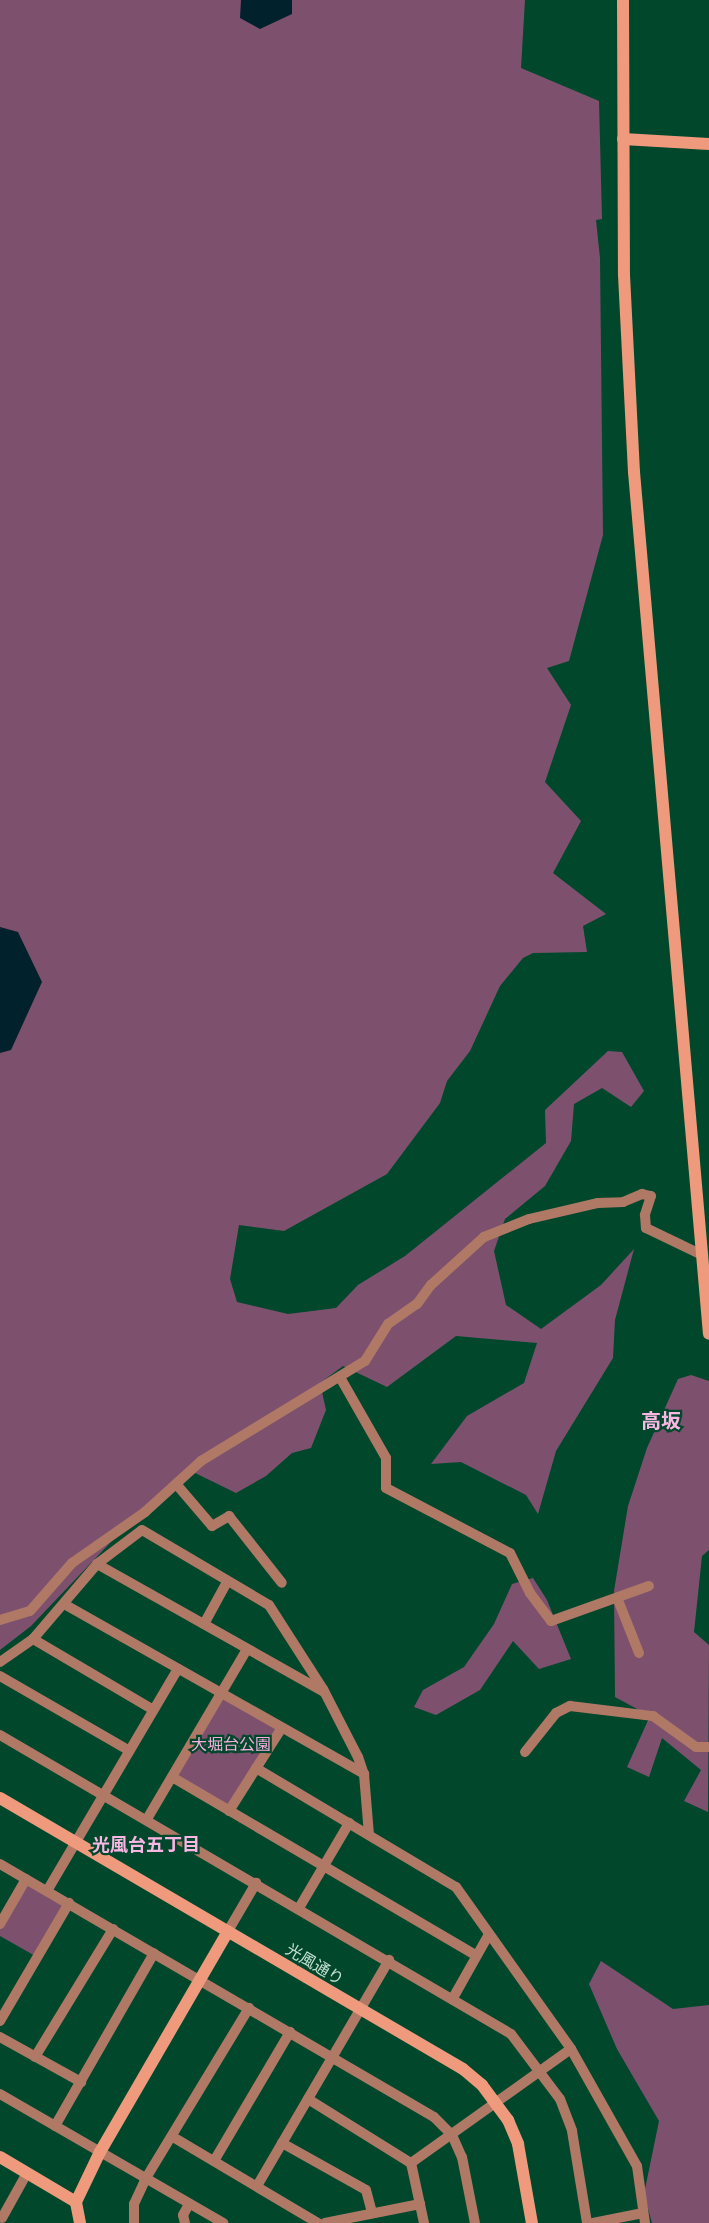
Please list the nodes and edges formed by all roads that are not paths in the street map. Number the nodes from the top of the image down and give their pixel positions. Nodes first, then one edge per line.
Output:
1 (623, 0) edge
2 (623, 139) junction
3 (709, 144) edge
4 (703, 1260) edge
5 (708, 1319) edge
6 (709, 1334) edge
7 (341, 1379) junction
8 (177, 1485) junction
9 (97, 1564) junction
10 (227, 1582) junction
11 (282, 1583) dead end
12 (649, 1586) dead end
13 (618, 1600) junction
14 (64, 1604) junction
15 (0, 1620) edge
16 (204, 1624) junction
17 (33, 1639) junction
18 (247, 1649) junction
19 (639, 1653) dead end
20 (0, 1662) edge
21 (178, 1669) junction
22 (0, 1676) edge
23 (221, 1693) junction
24 (326, 1693) junction
25 (152, 1709) junction
26 (280, 1728) junction
27 (0, 1735) edge
28 (709, 1747) edge
29 (128, 1750) junction
30 (525, 1752) dead end
31 (256, 1768) junction
32 (364, 1774) junction
33 (172, 1777) junction
34 (104, 1794) junction
35 (0, 1798) edge
36 (230, 1811) junction
37 (147, 1819) junction
38 (349, 1823) junction
39 (369, 1835) junction
40 (76, 1843) junction
41 (0, 1864) edge
42 (323, 1867) junction
43 (26, 1879) junction
44 (256, 1883) junction
45 (47, 1891) junction
46 (69, 1904) junction
47 (299, 1908) junction
48 (0, 1924) edge
49 (113, 1929) junction
50 (228, 1931) junction
51 (489, 1934) junction
52 (154, 1953) junction
53 (476, 1955) junction
54 (389, 1960) junction
55 (200, 1979) junction
56 (453, 1998) junction
57 (249, 2008) junction
58 (359, 2009) junction
59 (0, 2021) edge
60 (290, 2031) junction
61 (0, 2037) edge
62 (571, 2049) junction
63 (333, 2056) junction
64 (35, 2057) junction
65 (541, 2070) junction
66 (81, 2082) junction
67 (0, 2094) edge
68 (308, 2099) junction
69 (496, 2101) junction
70 (55, 2126) junction
71 (450, 2134) junction
72 (172, 2137) junction
73 (282, 2144) junction
74 (100, 2152) junction
75 (0, 2157) edge
76 (214, 2161) junction
77 (411, 2163) junction
78 (27, 2173) junction
79 (146, 2178) junction
80 (257, 2186) junction
81 (76, 2202) junction
82 (189, 2204) junction
83 (420, 2204) junction
84 (372, 2213) junction
85 (644, 2218) edge
86 (4, 2219) edge
87 (80, 2223) edge
88 (134, 2223) edge
89 (185, 2223) edge
90 (223, 2223) edge
91 (318, 2223) edge
92 (325, 2223) edge
93 (424, 2223) edge
94 (476, 2223) edge
95 (532, 2223) edge
96 (587, 2223) edge
97 (593, 2223) edge

1 - 2 street
2 - 3 street
2 - 4 street
4 - 5 street
4 - 7 street
5 - 6 street
7 - 8 street
7 - 13 street
8 - 11 street
8 - 15 street
9 - 10 street
9 - 14 street
9 - 16 street
10 - 16 street
10 - 24 street
12 - 13 street
13 - 19 street
14 - 17 street
14 - 21 street
16 - 18 street
17 - 20 street
17 - 25 street
18 - 23 street
18 - 24 street
21 - 23 street
21 - 25 street
22 - 29 street
23 - 26 street
23 - 33 street
24 - 32 street
25 - 29 street
26 - 31 street
26 - 32 street
27 - 34 street
28 - 30 street
29 - 34 street
31 - 36 street
31 - 38 street
32 - 39 street
33 - 36 street
33 - 37 street
34 - 37 street
34 - 40 street
35 - 40 street, 光風通り
36 - 42 street
37 - 44 street
38 - 39 street
38 - 42 street
39 - 51 street
40 - 45 street
40 - 50 street, 光風通り
41 - 43 street
42 - 47 street
42 - 53 street
43 - 45 street
43 - 48 street
44 - 47 street
44 - 50 street
45 - 46 street
46 - 49 street
46 - 59 street
47 - 54 street
49 - 52 street
49 - 64 street
50 - 55 street
50 - 58 street, 光風通り
51 - 53 street
51 - 62 street
52 - 55 street
52 - 66 street
53 - 56 street
54 - 56 street
54 - 58 street
55 - 57 street
55 - 74 street
56 - 65 street
57 - 60 street
57 - 72 street
58 - 63 street
58 - 69 street, 光風通り
60 - 63 street
60 - 76 street
61 - 64 street
62 - 65 street
62 - 85 street
63 - 68 street
63 - 71 street
64 - 66 street
65 - 69 street
65 - 96 street
66 - 70 street
67 - 70 street
68 - 73 street
68 - 77 street
69 - 71 street
69 - 95 street, 光風通り
70 - 74 street
71 - 77 street
71 - 94 street
72 - 76 street
72 - 79 street
73 - 80 street
73 - 84 street
74 - 79 street
74 - 81 street
75 - 78 street
76 - 80 street
77 - 83 street
78 - 81 street
78 - 86 street
79 - 82 street
79 - 88 street
80 - 91 street
81 - 87 street
82 - 89 street
82 - 90 street
83 - 84 street
83 - 93 street
84 - 92 street
85 - 97 street

